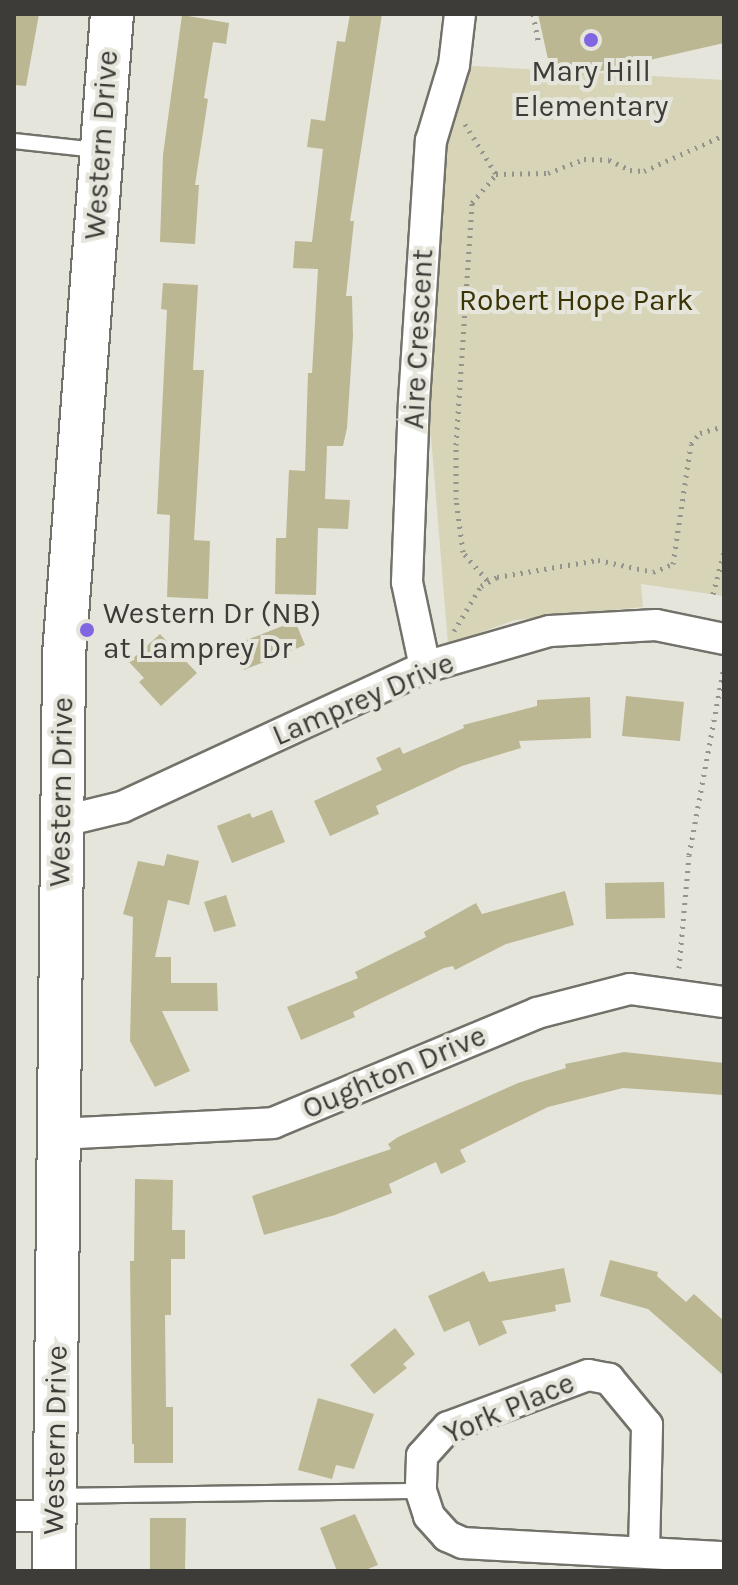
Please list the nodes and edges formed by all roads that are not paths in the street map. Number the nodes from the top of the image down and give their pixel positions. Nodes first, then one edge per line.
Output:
1 (112, 14) edge
2 (460, 14) edge
3 (14, 141) edge
4 (100, 151) junction
5 (724, 639) edge
6 (425, 667) junction
7 (60, 822) junction
8 (724, 1002) edge
9 (58, 1134) junction
10 (421, 1491) junction
11 (41, 1509) edge
12 (644, 1551) junction
13 (724, 1557) edge
14 (54, 1571) edge

1 - 4 street, Western Drive
2 - 6 street, Aire Crescent
3 - 4 lane
4 - 7 street, Western Drive
5 - 6 street, Lamprey Drive
6 - 7 street, Lamprey Drive
7 - 9 street, Western Drive
8 - 9 street, Oughton Drive
9 - 11 street, Western Drive
10 - 11 lane
10 - 12 street, York Place
10 - 12 street, York Place
11 - 14 street, Western Drive
12 - 13 street, York Place

